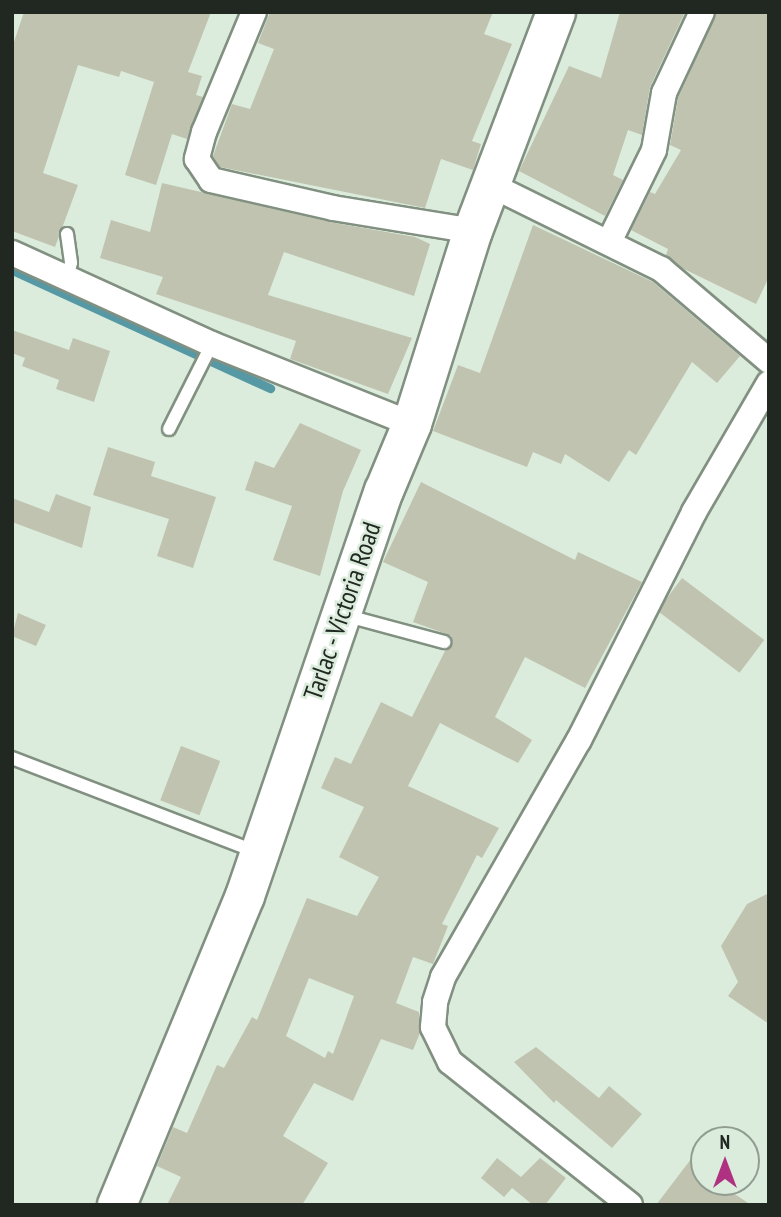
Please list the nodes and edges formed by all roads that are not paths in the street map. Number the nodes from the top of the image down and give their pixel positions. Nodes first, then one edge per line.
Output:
1 (254, 12) edge
2 (556, 12) edge
3 (702, 12) edge
4 (491, 184) junction
5 (473, 231) junction
6 (67, 234) dead end
7 (610, 240) junction
8 (12, 253) edge
9 (67, 278) junction
10 (212, 344) junction
11 (769, 361) edge
12 (769, 383) edge
13 (412, 424) junction
14 (169, 429) dead end
15 (341, 614) junction
16 (444, 642) dead end
17 (12, 758) edge
18 (259, 853) junction
19 (117, 1205) edge
20 (630, 1205) edge

1 - 5 street
2 - 4 main road, Tarlac - Victoria Road
3 - 7 street
4 - 5 main road, Tarlac - Victoria Road
4 - 7 street
5 - 13 main road, Tarlac - Victoria Road
6 - 9 lane
7 - 11 street
8 - 9 street
9 - 10 street
10 - 13 street
10 - 14 lane
12 - 20 street
13 - 15 main road, Tarlac - Victoria Road
15 - 16 lane
15 - 18 main road, Tarlac - Victoria Road
17 - 18 lane
18 - 19 main road, Tarlac - Victoria Road

